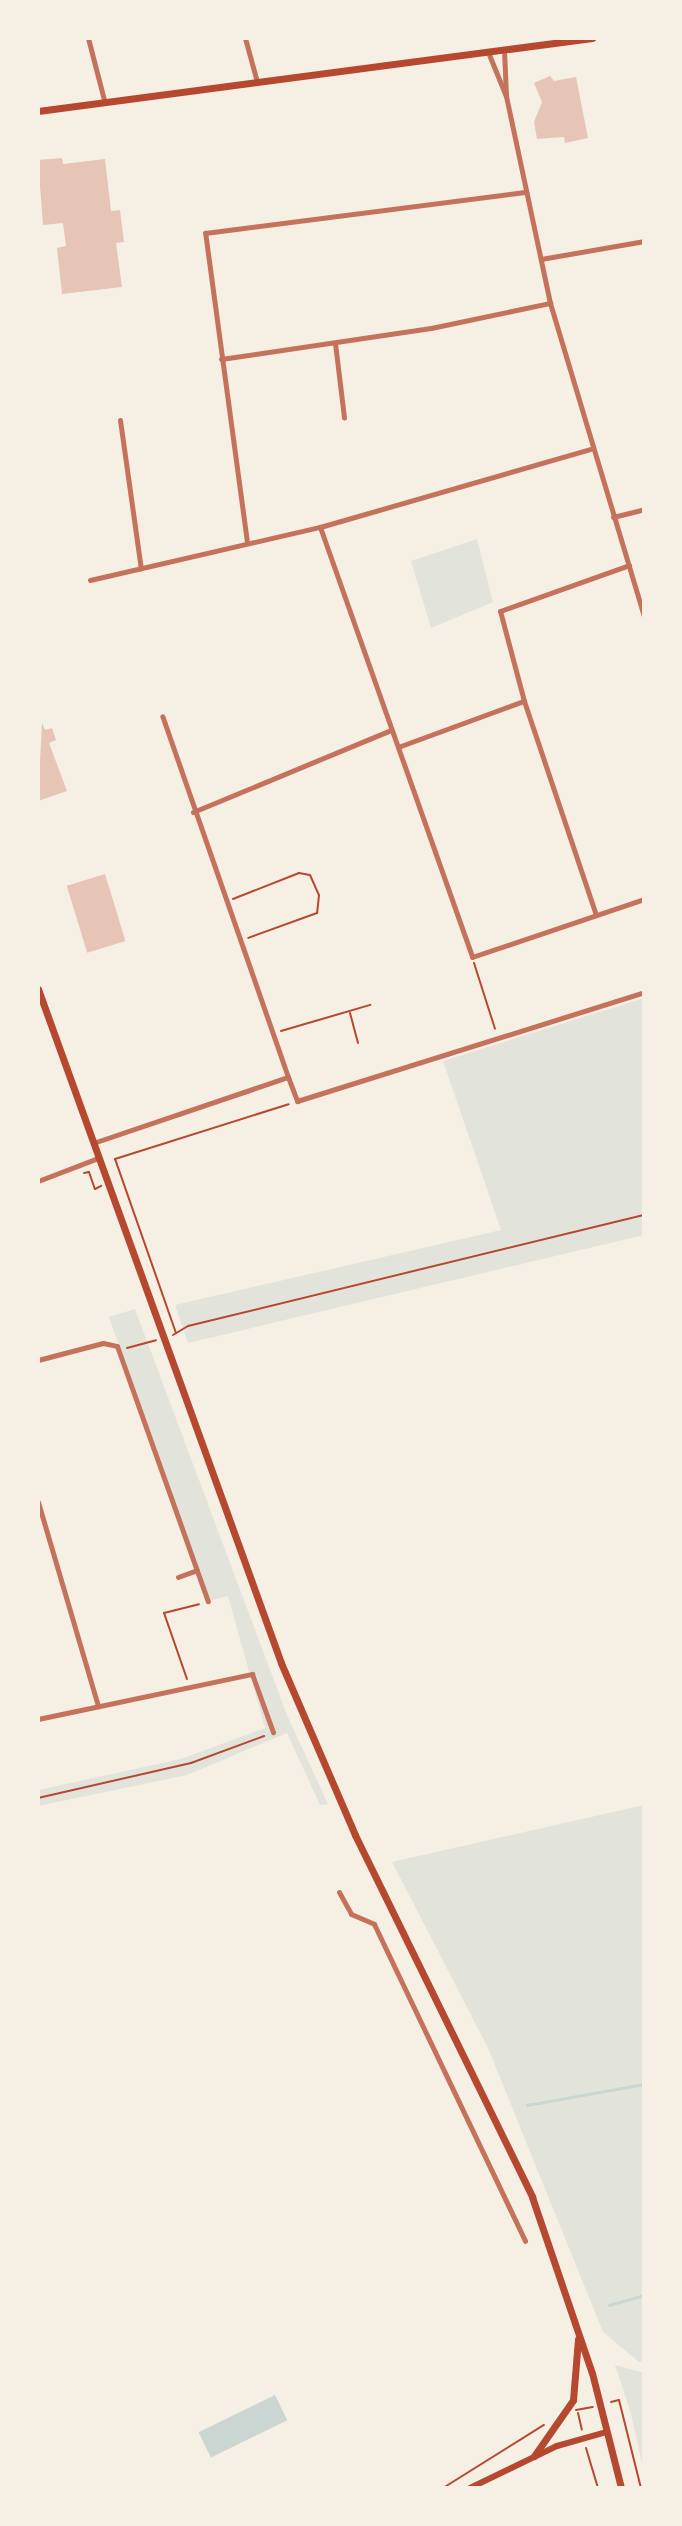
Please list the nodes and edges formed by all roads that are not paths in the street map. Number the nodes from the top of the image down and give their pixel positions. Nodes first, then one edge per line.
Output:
1 (88, 38) edge
2 (245, 38) edge
3 (592, 38) edge
4 (504, 50) junction
5 (488, 52) junction
6 (257, 83) junction
7 (506, 96) junction
8 (104, 100) junction
9 (38, 111) edge
10 (526, 192) junction
11 (644, 241) edge
12 (541, 259) junction
13 (550, 303) junction
14 (335, 343) junction
15 (221, 359) junction
16 (344, 417) dead end
17 (120, 420) dead end
18 (590, 449) junction
19 (644, 509) edge
20 (613, 517) junction
21 (320, 527) junction
22 (247, 542) junction
23 (629, 565) junction
24 (141, 569) junction
25 (90, 580) dead end
26 (644, 616) edge
27 (524, 701) junction
28 (162, 716) dead end
29 (391, 730) junction
30 (398, 747) junction
31 (193, 812) junction
32 (644, 899) edge
33 (596, 915) junction
34 (38, 989) edge
35 (644, 992) edge
36 (288, 1077) junction
37 (93, 1143) junction
38 (98, 1158) junction
39 (38, 1181) edge
40 (38, 1360) edge
41 (38, 1502) edge
42 (197, 1570) junction
43 (178, 1577) dead end
44 (208, 1601) road end
45 (98, 1706) junction
46 (38, 1719) edge
47 (273, 1732) road end
48 (339, 1892) dead end
49 (525, 2241) dead end
50 (578, 2329) junction
51 (606, 2432) junction
52 (534, 2456) junction
53 (470, 2488) edge
54 (621, 2488) edge

1 - 8 street
2 - 6 street
3 - 4 main road
4 - 5 main road
4 - 7 street
5 - 6 main road
5 - 7 street
6 - 8 main road
7 - 10 street
8 - 9 main road
10 - 12 street
10 - 15 street
11 - 12 street
12 - 13 street
13 - 14 street
13 - 18 street
14 - 15 street
14 - 16 street
15 - 22 street
17 - 24 street
18 - 20 street
18 - 21 street
19 - 20 street
20 - 23 street
21 - 22 street
21 - 29 street
22 - 24 street
23 - 26 street
23 - 27 street
24 - 25 street
27 - 30 street
27 - 33 street
28 - 31 street
29 - 30 street
29 - 31 street
30 - 33 street
31 - 36 street
32 - 33 street
34 - 37 main road
35 - 36 street
36 - 37 street
37 - 38 main road
38 - 39 street
38 - 50 main road
40 - 42 street
41 - 45 street
42 - 43 street
42 - 44 street
45 - 46 street
45 - 47 street
48 - 49 street
50 - 51 main road
50 - 52 main road
51 - 52 main road
51 - 54 main road
52 - 53 main road

